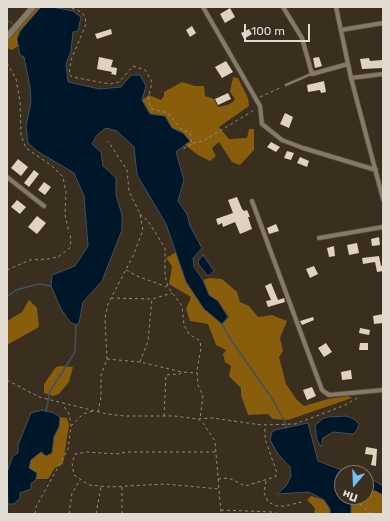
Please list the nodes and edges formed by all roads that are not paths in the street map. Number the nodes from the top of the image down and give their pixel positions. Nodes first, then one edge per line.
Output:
1 (33, 7) edge
2 (203, 7) edge
3 (283, 7) edge
4 (336, 7) edge
5 (383, 23) edge
6 (341, 30) junction
7 (7, 37) edge
8 (348, 64) junction
9 (312, 74) junction
10 (383, 74) edge
11 (351, 78) junction
12 (286, 85) road end
13 (376, 170) junction
14 (7, 177) edge
15 (383, 199) edge
16 (252, 201) dead end
17 (44, 206) dead end
18 (383, 227) edge
19 (319, 238) dead end
20 (383, 390) edge

1 - 7 street
2 - 13 street
3 - 9 street
4 - 6 street
5 - 6 street
6 - 8 street
8 - 9 street
8 - 11 street
9 - 12 lane
10 - 11 street
11 - 13 street
13 - 15 street
14 - 17 street
16 - 20 street
18 - 19 street

